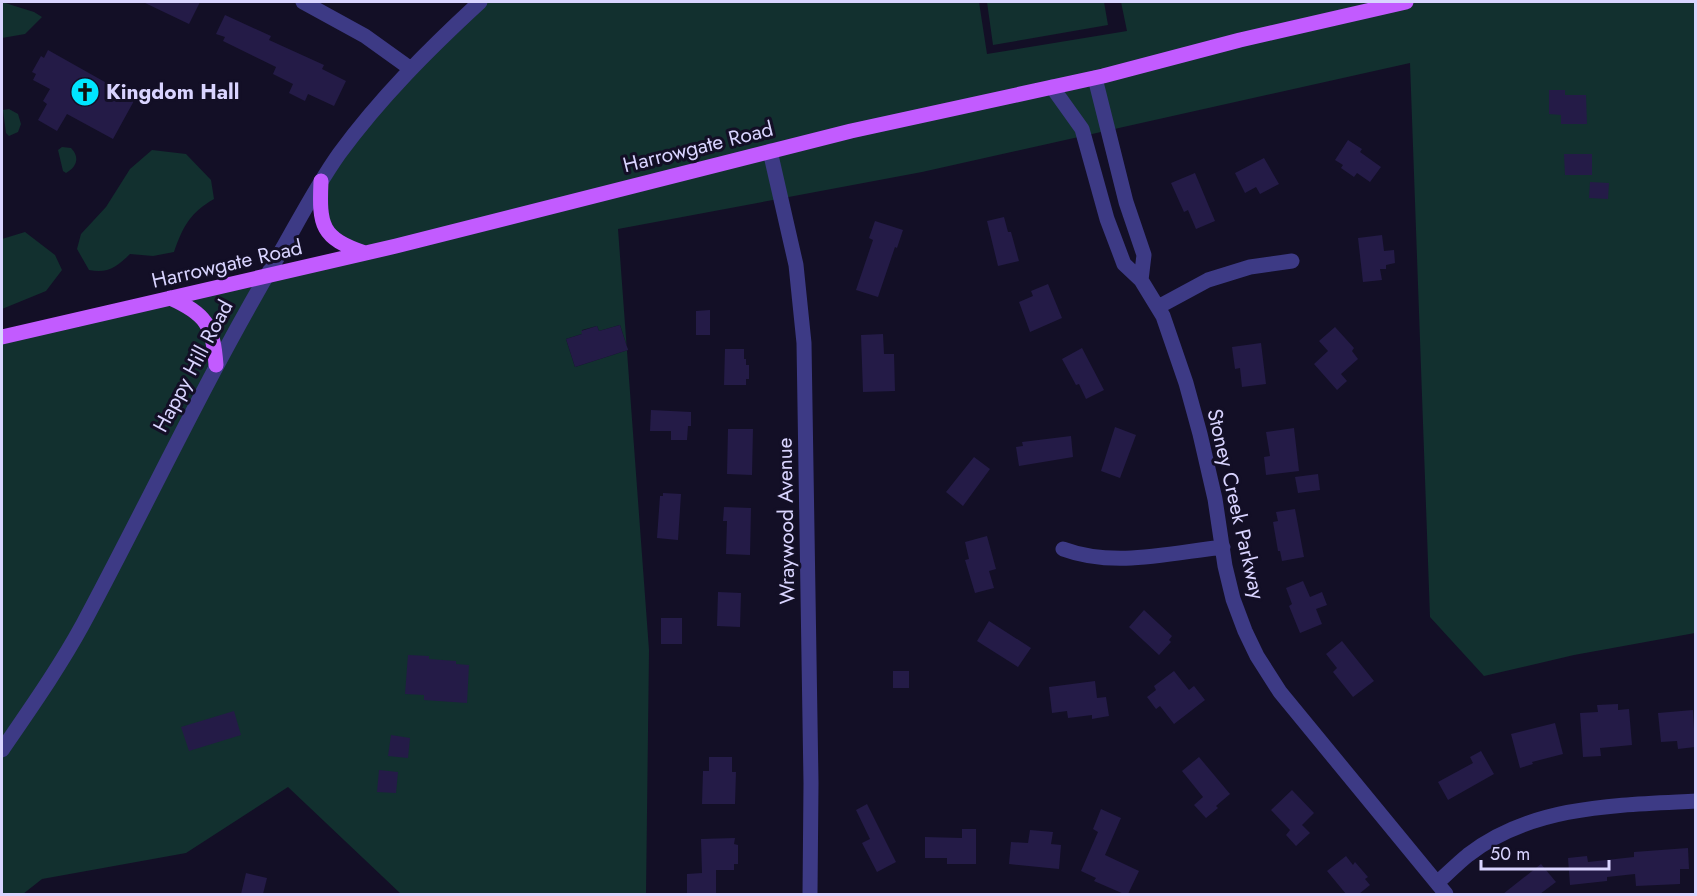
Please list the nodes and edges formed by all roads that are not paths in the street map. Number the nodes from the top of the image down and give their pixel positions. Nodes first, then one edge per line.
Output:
1 (303, 2) edge
2 (480, 2) edge
3 (1406, 2) edge
4 (411, 69) junction
5 (1095, 78) junction
6 (1052, 87) junction
7 (770, 151) junction
8 (321, 181) junction
9 (366, 253) junction
10 (1292, 261) dead end
11 (266, 276) junction
12 (1141, 280) junction
13 (170, 298) junction
14 (1158, 307) junction
15 (2, 337) edge
16 (216, 365) junction
17 (1222, 547) junction
18 (1063, 549) dead end
19 (2, 750) edge
20 (1695, 801) edge
21 (1442, 889) edge
22 (810, 894) edge

1 - 4 street
2 - 4 street, Happy Hill Road
3 - 5 main road, Harrowgate Road
4 - 8 street, Happy Hill Road
5 - 6 main road, Harrowgate Road
5 - 12 street
6 - 7 main road, Harrowgate Road
6 - 12 street, Stoney Creek Parkway
7 - 9 main road, Harrowgate Road
7 - 22 street, Wraywood Avenue
8 - 9 main road
8 - 11 street, Happy Hill Road
9 - 11 main road, Harrowgate Road
10 - 14 street
11 - 13 main road, Harrowgate Road
11 - 16 street, Happy Hill Road
12 - 14 street, Stoney Creek Parkway
13 - 15 main road, Harrowgate Road
13 - 16 main road
14 - 17 street, Stoney Creek Parkway
16 - 19 street, Happy Hill Road
17 - 18 street
17 - 21 street, Stoney Creek Parkway
20 - 21 street

